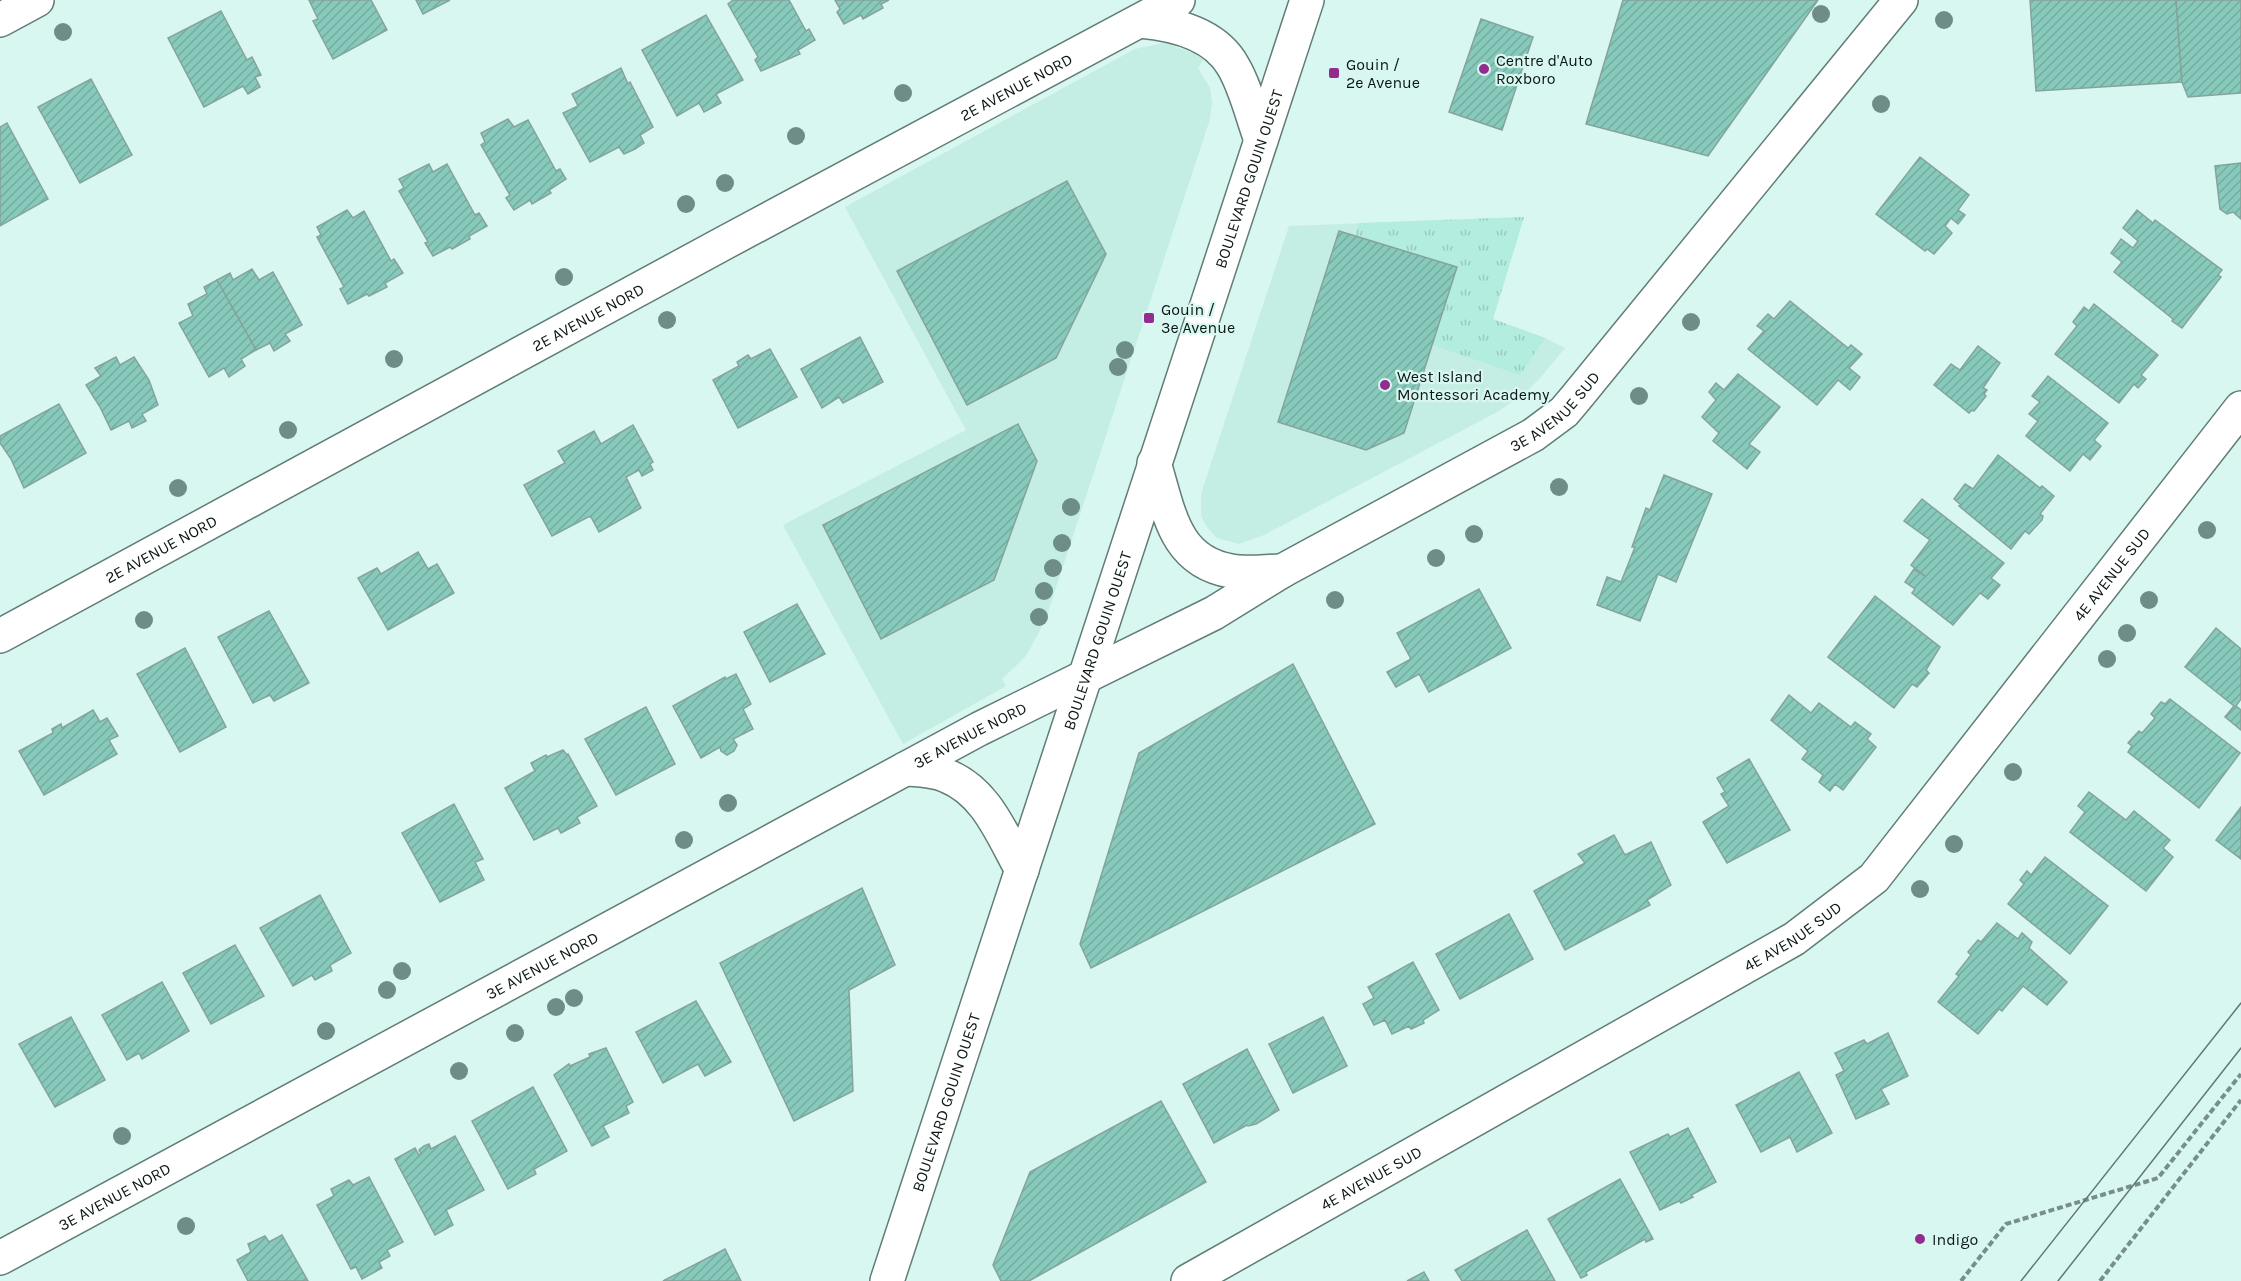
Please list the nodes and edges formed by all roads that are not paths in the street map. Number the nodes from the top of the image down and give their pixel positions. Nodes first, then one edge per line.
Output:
1 (37, 0) edge
2 (1178, 0) edge
3 (1307, 0) edge
4 (1901, 0) edge
5 (0, 20) edge
6 (1140, 21) junction
7 (1261, 140) junction
8 (2241, 408) edge
9 (1154, 463) junction
10 (1282, 571) junction
11 (0, 636) edge
12 (1085, 676) junction
13 (905, 768) junction
14 (1022, 870) junction
15 (0, 1258) edge
16 (895, 1273) edge
17 (1188, 1281) edge

1 - 5 street
2 - 6 street, 2E AVENUE NORD
3 - 7 street, BOULEVARD GOUIN OUEST
4 - 10 street, 3E AVENUE SUD
6 - 7 street
6 - 11 street, 2E AVENUE NORD
7 - 9 street, BOULEVARD GOUIN OUEST
8 - 17 street, 4E AVENUE SUD
9 - 10 street
9 - 12 street, BOULEVARD GOUIN OUEST
10 - 12 street, 3E AVENUE SUD
12 - 13 street, 3E AVENUE NORD
12 - 14 street, BOULEVARD GOUIN OUEST
13 - 14 street
13 - 15 street, 3E AVENUE NORD
14 - 16 street, BOULEVARD GOUIN OUEST

